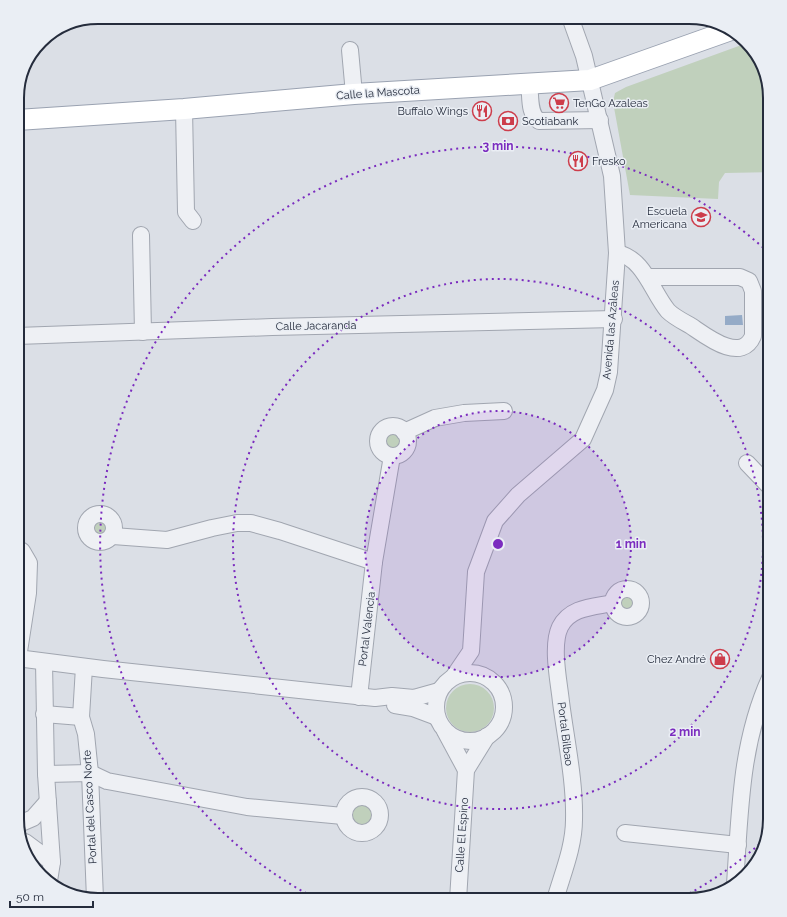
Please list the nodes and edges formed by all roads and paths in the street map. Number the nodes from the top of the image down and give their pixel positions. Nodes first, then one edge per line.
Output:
1 (573, 24) edge
2 (723, 33) edge
3 (350, 50) dead end
4 (590, 80) junction
5 (530, 83) junction
6 (354, 94) junction
7 (184, 109) junction
8 (24, 120) edge
9 (600, 120) junction
10 (193, 221) dead end
11 (141, 235) dead end
12 (617, 253) junction
13 (647, 277) junction
14 (614, 319) junction
15 (143, 332) junction
16 (24, 336) edge
17 (504, 411) dead end
18 (404, 432) junction
19 (392, 456) junction
20 (748, 463) dead end
21 (763, 479) edge
22 (112, 536) dead end
23 (24, 555) edge
24 (374, 562) junction
25 (613, 603) dead end
26 (24, 619) edge
27 (471, 651) junction
28 (24, 659) edge
29 (44, 662) junction
30 (84, 667) junction
31 (454, 676) junction
32 (491, 679) junction
33 (439, 691) junction
34 (359, 696) junction
35 (763, 696) edge
36 (375, 698) junction
37 (44, 714) junction
38 (81, 717) junction
39 (437, 717) junction
40 (445, 731) junction
41 (488, 736) junction
42 (466, 770) junction
43 (90, 773) junction
44 (46, 774) junction
45 (48, 801) junction
46 (343, 816) dead end
47 (24, 822) edge
48 (625, 833) dead end
49 (29, 845) edge
50 (738, 845) junction
51 (52, 862) junction
52 (50, 875) edge
53 (736, 876) edge
54 (95, 893) edge
55 (458, 893) edge
56 (557, 893) edge

1 - 4 street, Avenida las Azaleas
2 - 4 main road, Calle la Mascota
3 - 6 street
4 - 5 main road, Calle la Mascota
4 - 9 street, Avenida las Azaleas
5 - 6 main road, Calle la Mascota
5 - 9 street
6 - 7 main road, Calle la Mascota
7 - 8 main road, Calle la Mascota
7 - 10 street
9 - 12 street, Avenida las Azaleas
11 - 15 street
12 - 13 street
12 - 14 street, Avenida las Azaleas
13 - 13 street
14 - 15 street, Calle Jacaranda
14 - 27 street, Avenida las Azaleas
15 - 16 street, Calle Jacaranda
17 - 18 street
18 - 19 street
18 - 19 street
19 - 24 street, Portal Valencia
20 - 21 street
22 - 24 street
23 - 26 street
24 - 34 street, Portal Valencia
25 - 56 street, Portal Bilbao
27 - 31 street
27 - 32 street
28 - 29 street
29 - 30 street
29 - 37 street
30 - 34 street
30 - 38 street, Portal del Casco Norte
31 - 32 street
31 - 33 street
32 - 41 street
33 - 36 street
33 - 39 street
34 - 36 street
35 - 50 street
36 - 39 street
37 - 38 street
37 - 44 street
38 - 43 street, Portal del Casco Norte
39 - 40 street
40 - 41 street
40 - 42 street
41 - 42 street, Calle El Espino
42 - 55 street, Calle El Espino
43 - 44 street
43 - 46 street
43 - 54 street, Portal del Casco Norte
44 - 45 street
45 - 47 street
45 - 51 street
48 - 50 street
49 - 51 street
50 - 53 street
51 - 52 street

